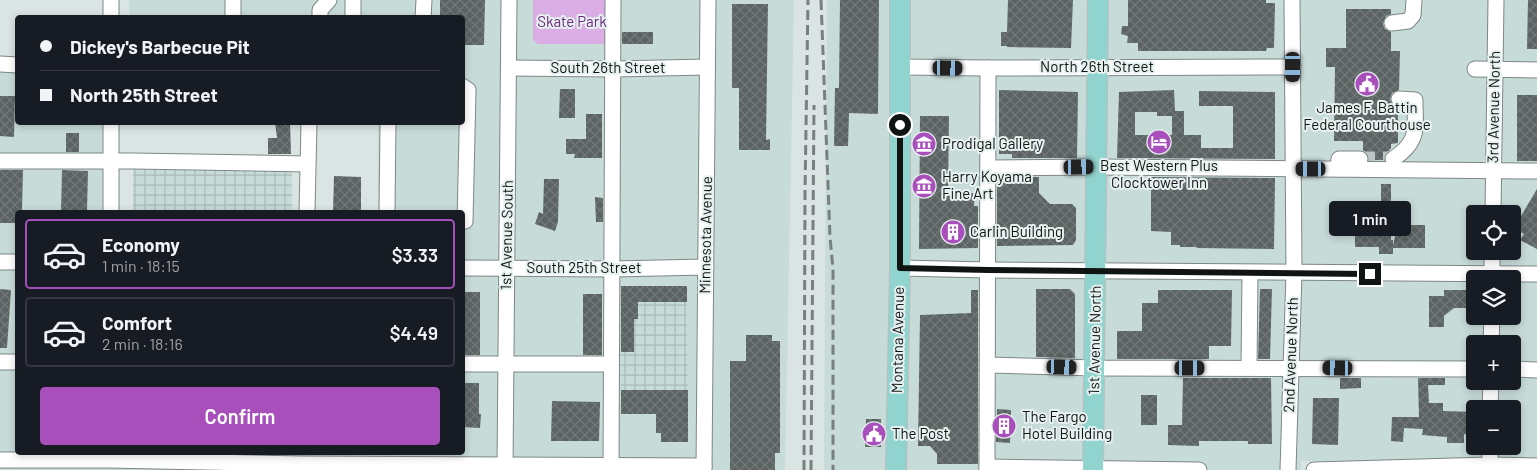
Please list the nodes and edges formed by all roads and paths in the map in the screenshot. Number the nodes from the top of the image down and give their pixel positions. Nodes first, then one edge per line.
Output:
1 (111, 0) edge
2 (233, 0) edge
3 (353, 0) edge
4 (424, 0) edge
5 (509, 0) edge
6 (614, 0) edge
7 (708, 0) edge
8 (900, 0) edge
9 (1098, 0) edge
10 (1292, 0) edge
11 (1414, 0) edge
12 (1496, 0) edge
13 (111, 15) edge
14 (233, 15) edge
15 (353, 15) edge
16 (423, 15) edge
17 (1392, 23) dead end
18 (0, 64) edge
19 (15, 64) edge
20 (707, 66) junction
21 (901, 67) junction
22 (1098, 67) junction
23 (1293, 67) junction
24 (509, 68) junction
25 (988, 68) junction
26 (613, 69) junction
27 (1475, 69) dead end
28 (1495, 69) junction
29 (1537, 70) edge
30 (465, 88) edge
31 (1399, 99) dead end
32 (111, 125) edge
33 (310, 125) edge
34 (388, 125) edge
35 (1360, 158) tunnel mouth
36 (0, 161) edge
37 (111, 161) junction
38 (307, 164) junction
39 (1097, 167) junction
40 (989, 168) junction
41 (1293, 169) junction
42 (1338, 169) junction
43 (1420, 170) junction
44 (1494, 170) junction
45 (1537, 171) edge
46 (1493, 205) edge
47 (111, 210) edge
48 (307, 210) edge
49 (387, 210) edge
50 (465, 221) edge
51 (0, 262) edge
52 (15, 262) edge
53 (706, 267) junction
54 (465, 268) edge
55 (507, 268) junction
56 (900, 268) junction
57 (612, 269) junction
58 (988, 270) junction
59 (1096, 270) junction
60 (1250, 272) junction
61 (1294, 273) junction
62 (1537, 274) edge
63 (1521, 275) edge
64 (1466, 276) edge
65 (0, 362) edge
66 (15, 362) edge
67 (465, 364) edge
68 (506, 364) junction
69 (611, 364) junction
70 (988, 365) junction
71 (1095, 368) junction
72 (1249, 368) junction
73 (1291, 368) junction
74 (1466, 369) edge
75 (1521, 369) edge
76 (1537, 370) edge
77 (0, 460) edge
78 (109, 461) edge
79 (301, 462) edge
80 (1537, 466) edge
81 (1490, 467) edge
82 (505, 468) edge
83 (611, 468) edge
84 (704, 468) edge
85 (987, 469) edge
86 (1093, 469) edge
87 (896, 470) edge
88 (1199, 470) edge
89 (1288, 470) edge
90 (1314, 470) edge

1 - 13 street
2 - 14 street
3 - 15 street
4 - 16 street
5 - 24 street, 1st Avenue South
6 - 26 street
7 - 20 street, Minnesota Avenue
8 - 21 main road, Montana Avenue
9 - 22 main road, 1st Avenue North
10 - 23 street, 2nd Avenue North
11 - 17 street
12 - 28 street, 3rd Avenue North
18 - 19 street
20 - 26 street, South 26th Street
20 - 53 street, Minnesota Avenue
21 - 25 street, North 26th Street
21 - 56 main road, Montana Avenue
22 - 23 street, North 26th Street
22 - 25 street, North 26th Street
22 - 39 main road, 1st Avenue North
23 - 41 street, 2nd Avenue North
24 - 26 street, South 26th Street
24 - 55 street, 1st Avenue South
25 - 40 street
26 - 57 street
27 - 28 street
28 - 29 street
28 - 44 street, 3rd Avenue North
30 - 50 street
31 - 43 street
32 - 37 street
33 - 38 street
34 - 49 street
35 - 42 street
36 - 37 street
37 - 38 street
37 - 47 street
38 - 48 street
39 - 40 street
39 - 41 street
39 - 59 main road, 1st Avenue North
40 - 58 street
41 - 42 street
41 - 61 street, 2nd Avenue North
42 - 43 street
43 - 44 street
44 - 45 street
44 - 46 street, 3rd Avenue North
51 - 52 street
53 - 57 street, South 25th Street
53 - 84 street, Minnesota Avenue
54 - 55 street, South 25th Street
55 - 57 street, South 25th Street
55 - 68 street, 1st Avenue South
56 - 58 street
56 - 87 main road, Montana Avenue
57 - 69 street
58 - 59 street
58 - 70 street
59 - 60 street
59 - 71 main road, 1st Avenue North
60 - 61 street
60 - 72 street
61 - 64 street
61 - 73 street, 2nd Avenue North
62 - 63 street
65 - 66 street
67 - 68 street
68 - 69 street
68 - 82 street, 1st Avenue South
69 - 83 street
70 - 71 street
70 - 85 street
71 - 72 street
71 - 86 main road, 1st Avenue North
72 - 73 street
73 - 74 street
73 - 89 street, 2nd Avenue North
75 - 76 street
77 - 78 street
78 - 79 street
79 - 82 street
80 - 81 street
81 - 90 street
82 - 83 street
83 - 84 street
85 - 86 street
86 - 88 street

